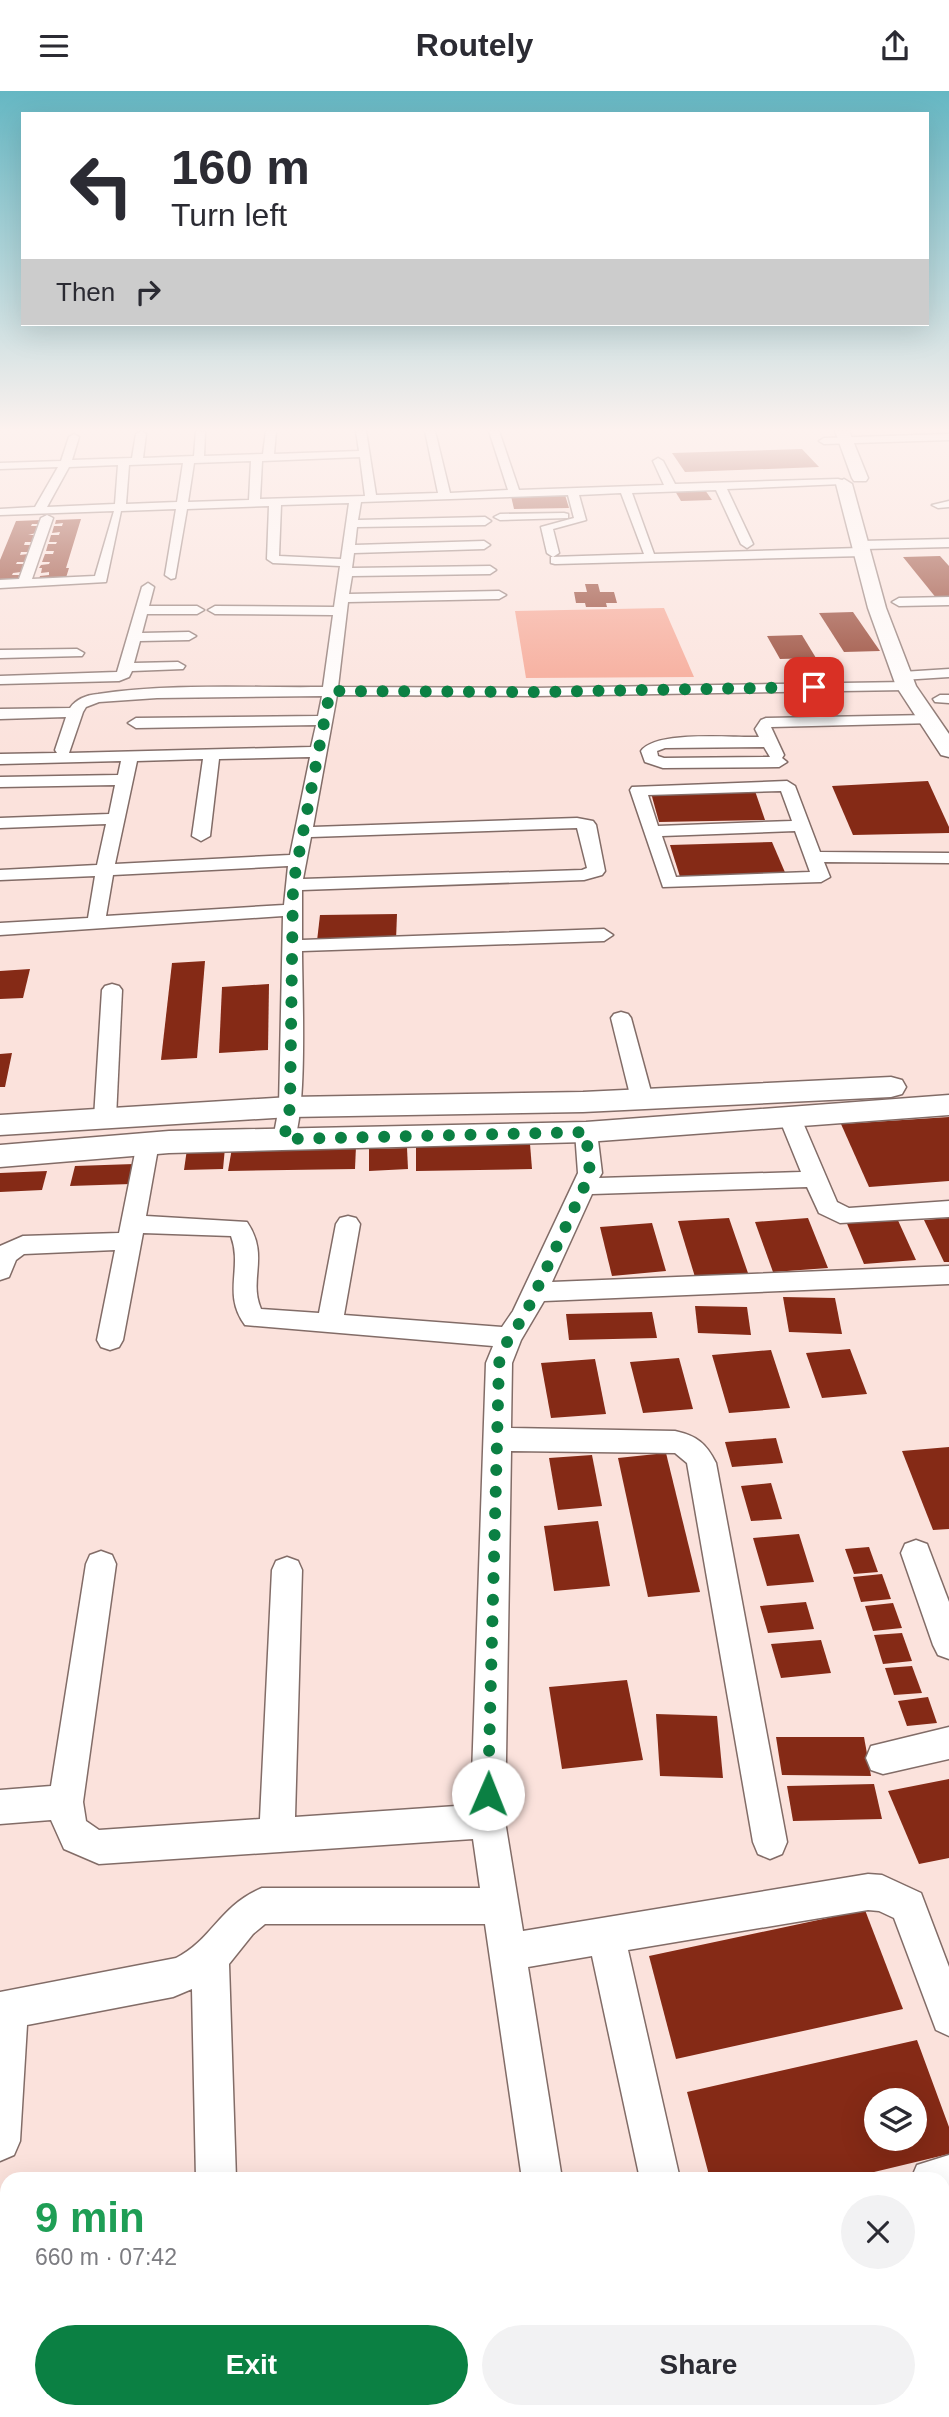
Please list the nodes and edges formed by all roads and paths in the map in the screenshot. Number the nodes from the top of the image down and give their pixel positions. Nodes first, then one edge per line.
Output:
1 (36, 540) edge
2 (111, 540) edge
3 (177, 540) edge
4 (276, 540) edge
5 (348, 540) edge
6 (550, 540) edge
7 (644, 540) edge
8 (745, 540) edge
9 (865, 540) edge
10 (943, 543) edge
11 (747, 544) dead end
12 (484, 545) dead end
13 (868, 547) junction
14 (649, 552) dead end
15 (949, 558) edge
16 (347, 561) junction
17 (490, 570) dead end
18 (171, 575) dead end
19 (0, 584) edge
20 (24, 584) junction
21 (148, 587) dead end
22 (499, 596) dead end
23 (949, 601) edge
24 (899, 602) junction
25 (342, 605) junction
26 (142, 610) junction
27 (197, 610) dead end
28 (215, 610) dead end
29 (907, 624) dead end
30 (189, 636) dead end
31 (135, 637) junction
32 (76, 653) dead end
33 (0, 654) edge
34 (178, 666) dead end
35 (126, 667) junction
36 (925, 668) junction
37 (949, 673) edge
38 (0, 680) edge
39 (327, 680) junction
40 (904, 681) junction
41 (946, 704) edge
42 (75, 712) junction
43 (0, 714) edge
44 (325, 720) junction
45 (929, 720) junction
46 (136, 723) dead end
47 (769, 742) junction
48 (63, 750) dead end
49 (949, 750) edge
50 (319, 752) junction
51 (212, 754) junction
52 (130, 756) junction
53 (0, 759) edge
54 (125, 780) junction
55 (0, 782) edge
56 (116, 819) junction
57 (0, 823) edge
58 (804, 826) junction
59 (304, 831) junction
60 (652, 831) junction
61 (201, 836) dead end
62 (815, 857) junction
63 (949, 858) edge
64 (298, 860) junction
65 (104, 869) junction
66 (0, 875) edge
67 (293, 885) junction
68 (293, 910) junction
69 (96, 923) junction
70 (0, 929) edge
71 (604, 935) dead end
72 (291, 946) junction
73 (112, 990) dead end
74 (621, 1018) dead end
75 (949, 1084) edge
76 (642, 1099) junction
77 (949, 1105) edge
78 (290, 1107) junction
79 (104, 1118) junction
80 (790, 1118) junction
81 (0, 1125) edge
82 (586, 1132) junction
83 (284, 1139) junction
84 (148, 1143) junction
85 (0, 1156) edge
86 (815, 1179) junction
87 (584, 1186) junction
88 (949, 1209) edge
89 (348, 1224) dead end
90 (131, 1233) junction
91 (0, 1271) edge
92 (949, 1275) edge
93 (535, 1292) junction
94 (330, 1323) junction
95 (509, 1337) junction
96 (110, 1340) dead end
97 (497, 1439) junction
98 (916, 1553) dead end
99 (101, 1564) dead end
100 (287, 1570) dead end
101 (949, 1645) edge
102 (949, 1743) edge
103 (883, 1758) dead end
104 (66, 1802) junction
105 (0, 1807) edge
106 (488, 1821) junction
107 (277, 1835) junction
108 (770, 1842) dead end
109 (501, 1906) junction
110 (606, 1936) junction
111 (509, 1952) junction
112 (210, 1957) junction
113 (4, 2010) edge
114 (949, 2017) edge
115 (0, 2141) edge
116 (216, 2172) edge
117 (541, 2172) edge
118 (658, 2172) edge

1 - 20 street
2 - 20 street
3 - 18 street
4 - 16 street
5 - 16 street
6 - 13 street
7 - 14 street
8 - 11 street
9 - 13 street
10 - 13 street
10 - 15 street
12 - 16 street
13 - 24 street
13 - 40 street
16 - 17 street
16 - 25 street
19 - 20 street
21 - 26 street
22 - 25 street
23 - 24 street
24 - 29 street
25 - 28 street
25 - 39 street
26 - 27 street
26 - 31 street
30 - 31 street
31 - 35 street
32 - 33 street
34 - 35 street
35 - 38 street
36 - 37 street
36 - 40 street
36 - 41 street
39 - 40 street
39 - 42 street
39 - 44 street
40 - 45 street
42 - 43 street
42 - 48 street
44 - 46 street
44 - 50 street
45 - 47 street
45 - 49 street
47 - 47 street
50 - 51 street
50 - 59 street
51 - 52 street
51 - 61 street
52 - 53 street
52 - 54 street
54 - 55 street
54 - 56 street
56 - 57 street
56 - 65 street
58 - 60 street
58 - 60 street
58 - 62 street
59 - 64 street
59 - 67 street
60 - 62 street
62 - 63 street
64 - 65 street
64 - 67 street
65 - 66 street
65 - 69 street
67 - 68 street
68 - 69 street
68 - 72 street
69 - 70 street
71 - 72 street
72 - 78 street
73 - 79 street
74 - 76 street
75 - 76 street
76 - 78 street
77 - 80 street
78 - 79 street
78 - 83 street
79 - 81 street
80 - 82 street
80 - 86 street
82 - 83 street
82 - 87 street
83 - 84 street
84 - 85 street
84 - 90 street
86 - 87 street
86 - 88 street
87 - 93 street
89 - 94 street
90 - 91 street
90 - 94 street
90 - 96 street
92 - 93 street
93 - 95 street
94 - 95 street
95 - 97 street
97 - 106 street
97 - 108 street
98 - 101 street
99 - 104 street
100 - 107 street
102 - 103 street
104 - 105 street
104 - 107 street
106 - 107 street
106 - 109 street
109 - 111 street
109 - 112 street
110 - 111 street
110 - 114 street
110 - 118 street
111 - 117 street
112 - 113 street
112 - 116 street
113 - 115 street

